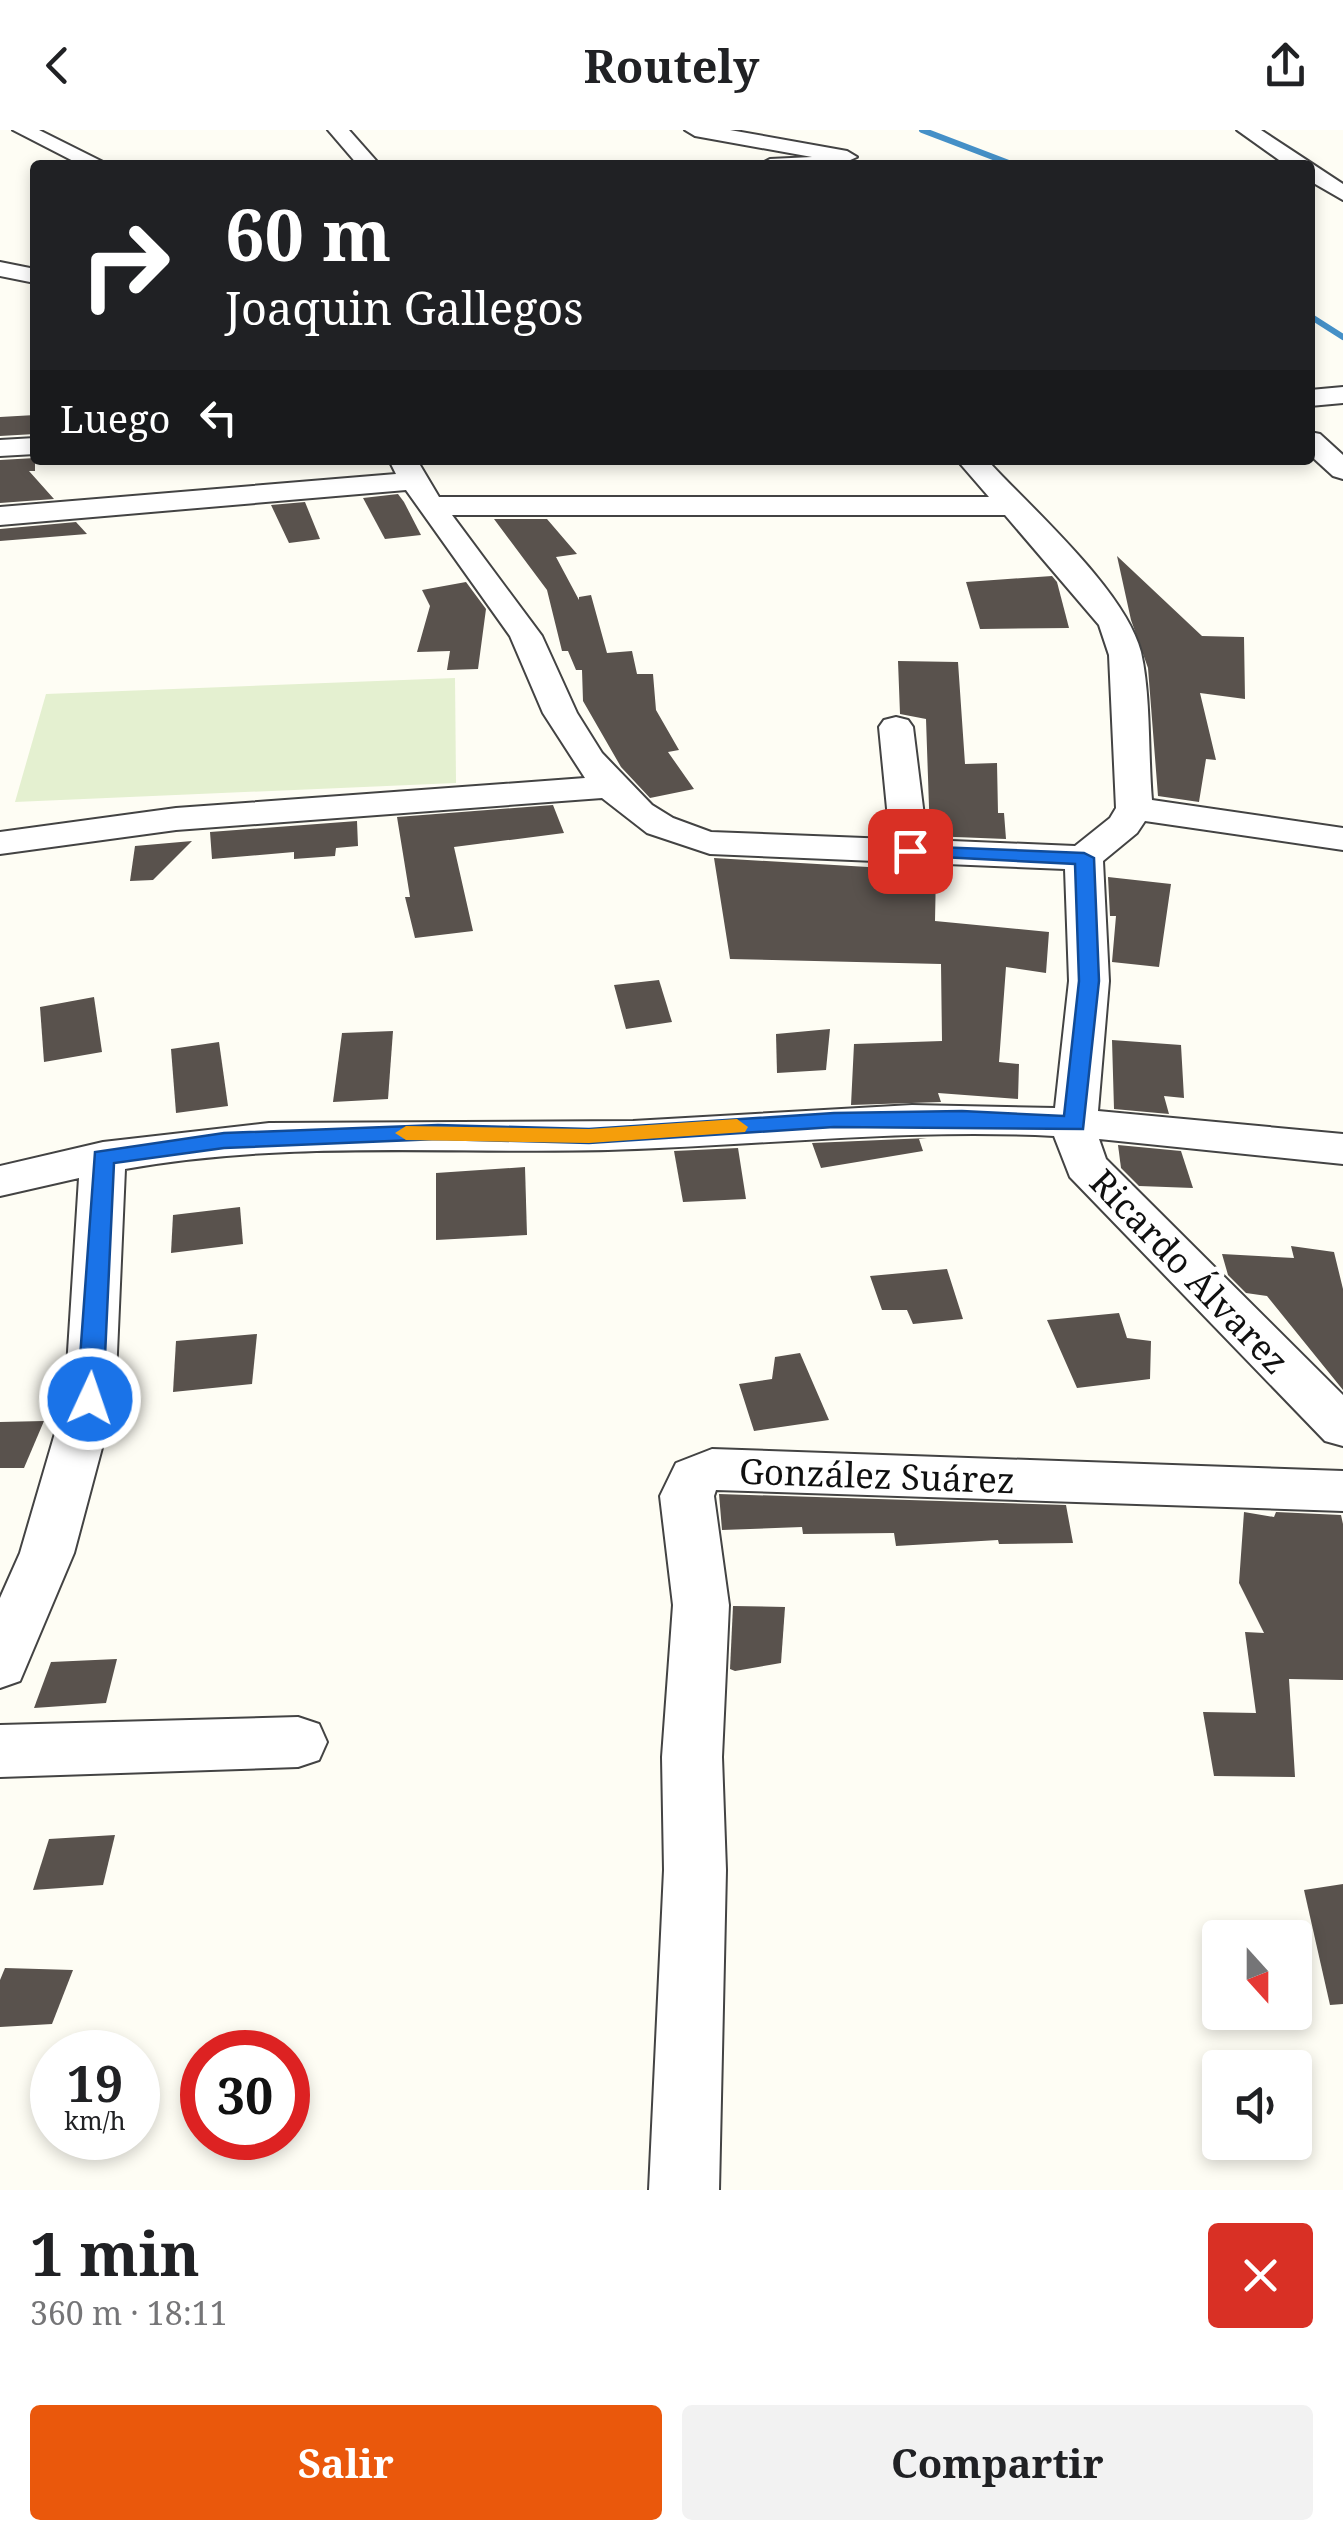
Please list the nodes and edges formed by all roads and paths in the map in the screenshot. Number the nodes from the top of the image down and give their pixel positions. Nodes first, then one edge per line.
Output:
1 (23, 130) edge
2 (338, 130) edge
3 (695, 130) edge
4 (1247, 130) edge
5 (87, 160) edge
6 (364, 160) edge
7 (834, 160) edge
8 (1292, 160) edge
9 (1315, 175) edge
10 (1343, 193) edge
11 (0, 269) edge
12 (30, 275) edge
13 (1343, 396) edge
14 (1315, 398) edge
15 (1315, 445) edge
16 (30, 446) edge
17 (0, 448) edge
18 (976, 465) edge
19 (1343, 470) edge
20 (416, 482) edge
21 (1014, 506) junction
22 (0, 516) edge
23 (896, 727) dead end
24 (611, 787) junction
25 (1134, 808) junction
26 (1343, 838) edge
27 (0, 842) edge
28 (910, 851) junction
29 (1084, 858) junction
30 (1075, 1124) junction
31 (1343, 1149) edge
32 (103, 1157) junction
33 (0, 1182) edge
34 (1343, 1427) edge
35 (1343, 1491) edge
36 (0, 1664) edge
37 (298, 1742) dead end
38 (0, 1750) edge
39 (684, 2190) edge

1 - 5 street
2 - 6 street
3 - 7 street
4 - 8 street
9 - 10 street
11 - 12 street
13 - 14 street
15 - 19 street
16 - 17 street
18 - 21 street
20 - 21 street
20 - 22 street
20 - 24 street
21 - 25 street
23 - 28 street
24 - 27 street
24 - 28 street
25 - 26 street
25 - 29 street
28 - 29 street
29 - 30 street, Ricardo Álvarez
30 - 31 street
30 - 32 street
30 - 34 street, Ricardo Álvarez
32 - 33 street
32 - 36 street
35 - 39 street, González Suárez
37 - 38 street

